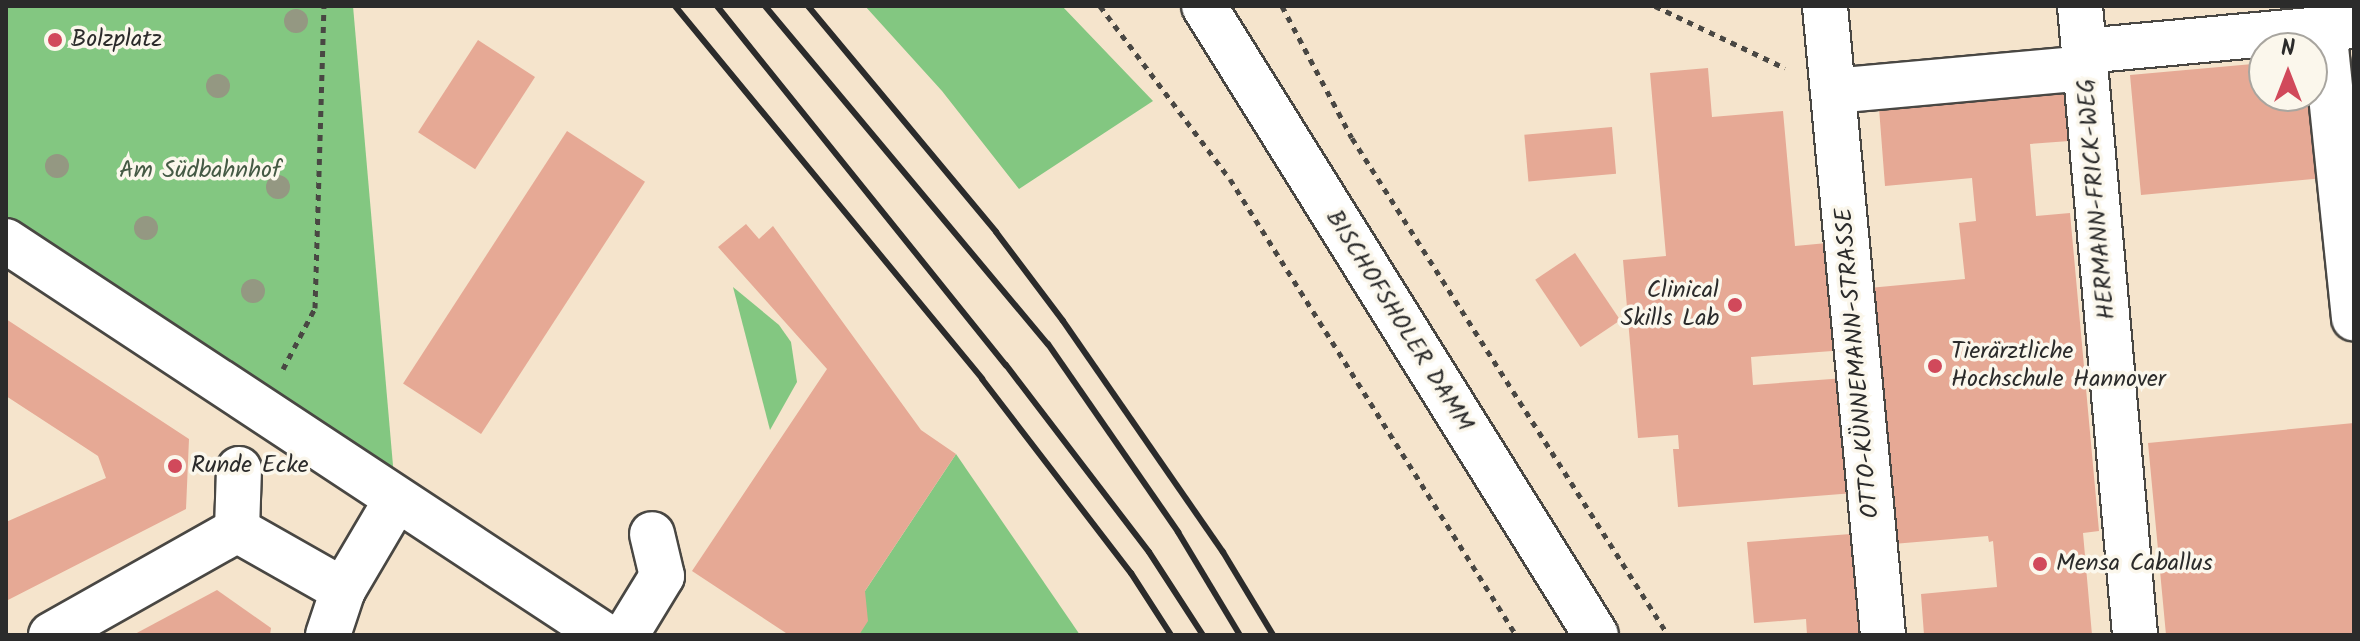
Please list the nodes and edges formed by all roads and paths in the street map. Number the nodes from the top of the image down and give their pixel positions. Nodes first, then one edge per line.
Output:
1 (324, 6) edge
2 (1100, 6) edge
3 (1204, 6) edge
4 (1282, 6) edge
5 (1655, 6) edge
6 (1825, 6) edge
7 (2080, 6) edge
8 (2339, 27) edge
9 (2085, 59) junction
10 (1833, 91) junction
11 (6, 241) edge
12 (2354, 318) edge
13 (261, 409) junction
14 (239, 469) dead end
15 (396, 500) junction
16 (237, 530) junction
17 (652, 534) dead end
18 (343, 590) junction
19 (552, 620) edge
20 (51, 635) edge
21 (328, 635) edge
22 (604, 635) edge
23 (626, 635) edge
24 (1516, 635) edge
25 (1596, 635) edge
26 (1668, 635) edge
27 (1883, 635) edge
28 (2135, 635) edge

1 - 13 path
2 - 24 path
3 - 25 street, BISCHOFSHOLER DAMM
4 - 26 path
5 - 10 path
6 - 10 street, OTTO-KÜNNEMANN-STRASSE
7 - 9 street, HERMANN-FRICK-WEG
8 - 9 street
8 - 12 street
9 - 10 street
9 - 28 street, HERMANN-FRICK-WEG
10 - 27 street, OTTO-KÜNNEMANN-STRASSE
11 - 13 street
13 - 15 street
14 - 16 street
15 - 18 street
15 - 19 street
16 - 18 street
16 - 20 street
17 - 23 street
18 - 21 street
19 - 22 street

